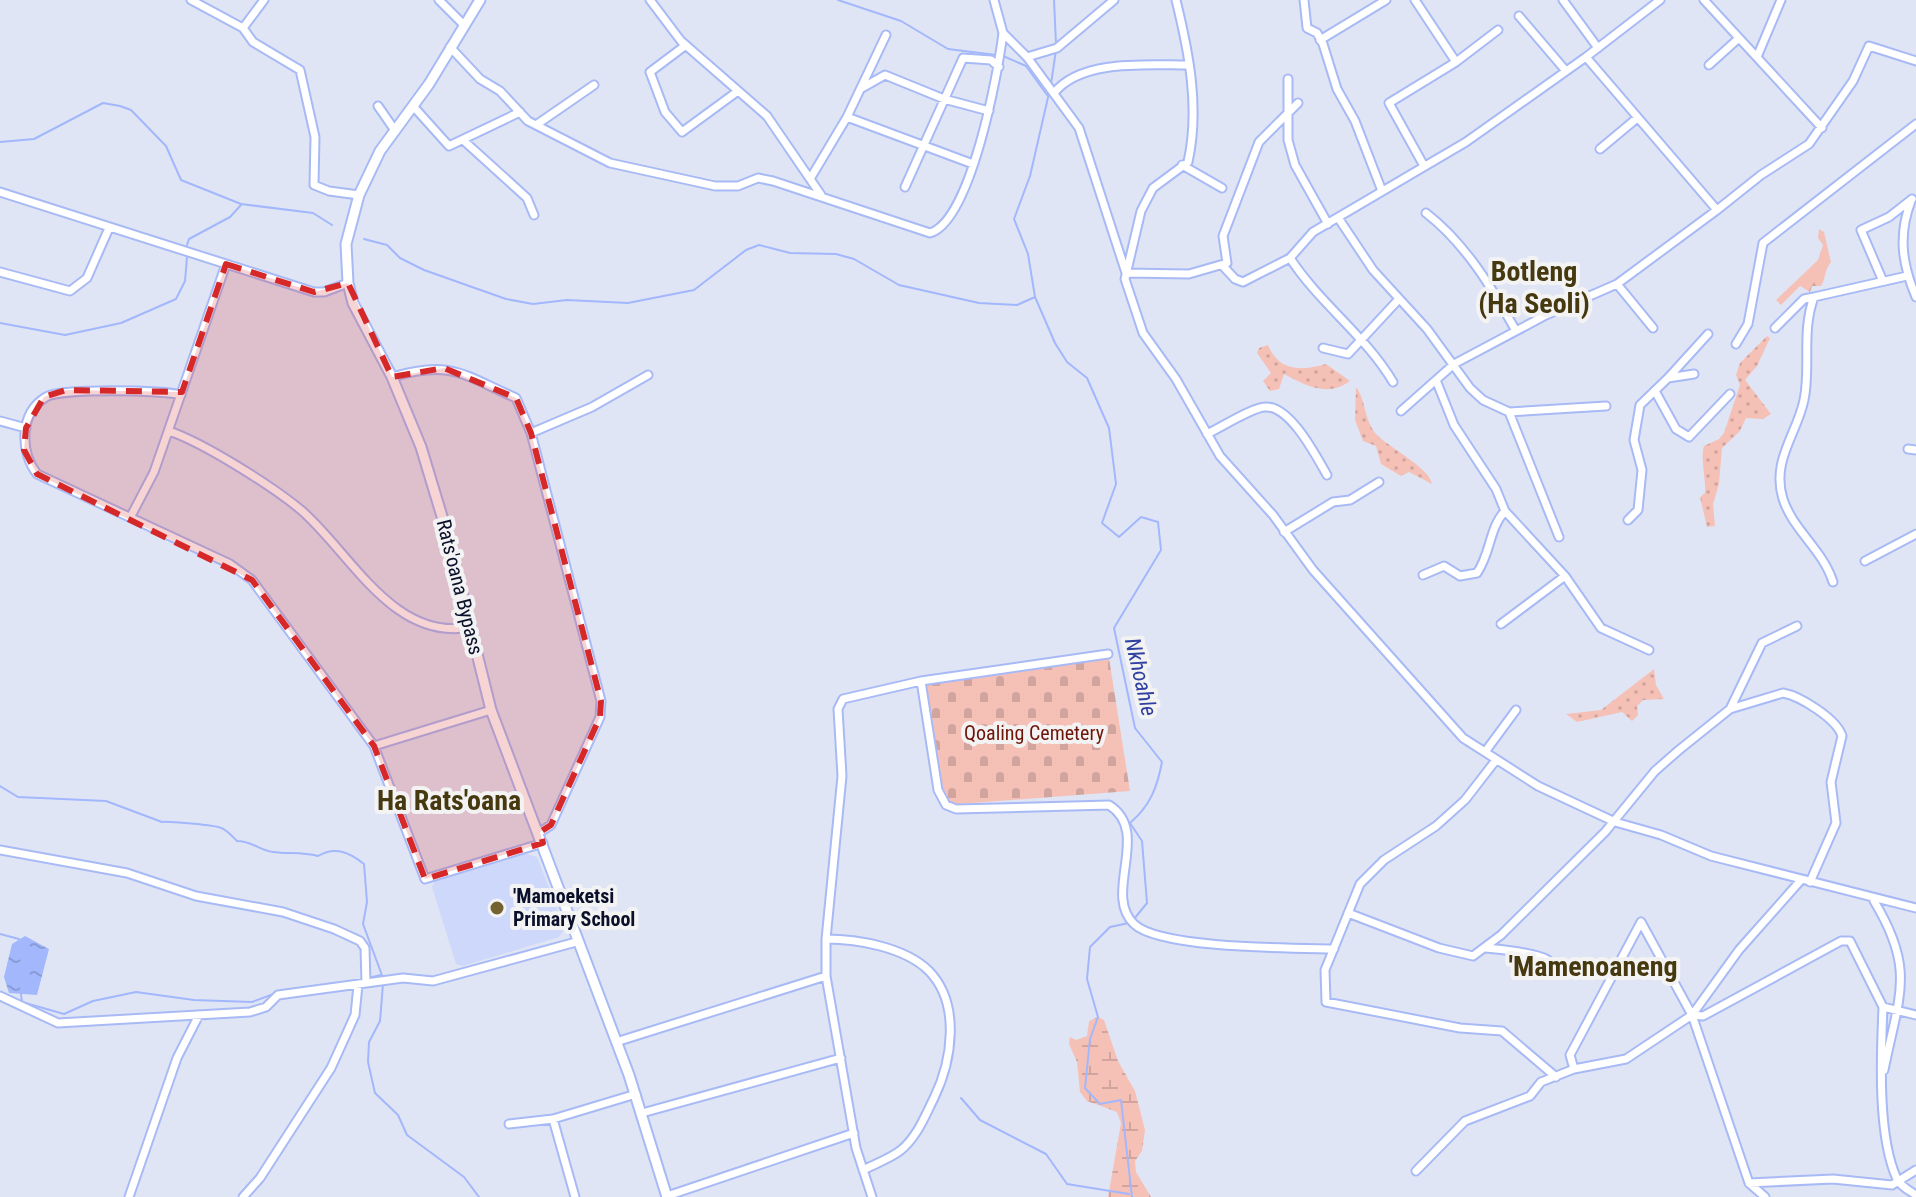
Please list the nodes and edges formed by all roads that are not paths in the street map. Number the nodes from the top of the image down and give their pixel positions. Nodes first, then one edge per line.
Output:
1 (191, 0) edge
2 (264, 0) edge
3 (439, 0) edge
4 (480, 0) edge
5 (650, 0) edge
6 (994, 0) edge
7 (1114, 0) edge
8 (1176, 0) edge
9 (1304, 0) edge
10 (1386, 0) edge
11 (1415, 0) edge
12 (1563, 0) edge
13 (1660, 0) edge
14 (1704, 0) edge
15 (1781, 0) edge
16 (1519, 16) dead end
17 (464, 25) junction
18 (243, 28) junction
19 (1498, 30) dead end
20 (1003, 33) junction
21 (886, 35) dead end
22 (1739, 38) junction
23 (1320, 40) junction
24 (686, 45) junction
25 (450, 47) junction
26 (1598, 48) junction
27 (1027, 57) junction
28 (1586, 57) junction
29 (1757, 57) junction
30 (1916, 61) edge
31 (1456, 62) junction
32 (1188, 65) junction
33 (1709, 65) dead end
34 (999, 67) junction
35 (1566, 71) junction
36 (1288, 79) dead end
37 (594, 85) dead end
38 (862, 88) junction
39 (738, 91) junction
40 (1054, 93) junction
41 (944, 99) junction
42 (1298, 103) dead end
43 (378, 106) dead end
44 (413, 106) junction
45 (989, 111) junction
46 (520, 112) junction
47 (1289, 112) junction
48 (847, 117) junction
49 (1636, 119) junction
50 (1916, 124) edge
51 (536, 125) junction
52 (1822, 128) junction
53 (394, 129) junction
54 (463, 140) junction
55 (924, 143) junction
56 (1600, 149) dead end
57 (973, 164) junction
58 (1182, 165) junction
59 (1424, 166) junction
60 (810, 179) junction
61 (905, 187) dead end
62 (1222, 188) dead end
63 (1382, 191) junction
64 (0, 192) edge
65 (359, 195) junction
66 (822, 196) junction
67 (1717, 210) junction
68 (1426, 213) dead end
69 (534, 215) dead end
70 (1339, 219) junction
71 (1328, 224) junction
72 (109, 228) junction
73 (1290, 258) junction
74 (226, 264) junction
75 (1222, 265) junction
76 (0, 272) edge
77 (1126, 273) junction
78 (1907, 276) junction
79 (1882, 279) junction
80 (348, 283) junction
81 (1617, 284) junction
82 (1814, 297) junction
83 (1916, 297) edge
84 (1399, 299) junction
85 (1653, 328) dead end
86 (1775, 328) dead end
87 (1516, 331) junction
88 (1708, 334) dead end
89 (1363, 339) junction
90 (1736, 344) dead end
91 (1323, 348) dead end
92 (1454, 364) junction
93 (1694, 374) dead end
94 (648, 375) dead end
95 (392, 377) junction
96 (1668, 378) junction
97 (1436, 380) junction
98 (1393, 382) dead end
99 (1655, 391) junction
100 (1730, 394) dead end
101 (181, 395) junction
102 (1606, 406) dead end
103 (1401, 411) dead end
104 (1509, 412) junction
105 (0, 421) edge
106 (26, 428) junction
107 (169, 431) junction
108 (531, 433) junction
109 (1207, 434) junction
110 (1327, 475) dead end
111 (1379, 482) dead end
112 (1505, 511) junction
113 (131, 516) junction
114 (1628, 520) dead end
115 (1284, 532) junction
116 (1916, 534) edge
117 (1559, 537) dead end
118 (1865, 561) dead end
119 (1423, 575) dead end
120 (1565, 576) junction
121 (1833, 582) dead end
122 (1501, 624) dead end
123 (1797, 626) dead end
124 (470, 627) junction
125 (1649, 650) dead end
126 (1108, 654) dead end
127 (921, 681) junction
128 (1730, 709) junction
129 (491, 710) junction
130 (1516, 710) dead end
131 (374, 746) junction
132 (1485, 752) junction
133 (1496, 760) junction
134 (1615, 822) junction
135 (540, 832) junction
136 (543, 843) junction
137 (0, 850) edge
138 (1806, 881) junction
139 (1873, 900) junction
140 (1916, 908) edge
141 (1348, 913) junction
142 (826, 939) junction
143 (576, 942) junction
144 (1483, 948) junction
145 (1334, 949) junction
146 (1548, 960) dead end
147 (826, 976) junction
148 (362, 984) junction
149 (0, 996) edge
150 (1883, 1007) junction
151 (1902, 1013) junction
152 (199, 1015) junction
153 (1692, 1015) junction
154 (1916, 1015) edge
155 (616, 1042) junction
156 (841, 1058) junction
157 (1574, 1069) junction
158 (1556, 1077) junction
159 (1882, 1080) junction
160 (636, 1094) junction
161 (642, 1113) junction
162 (553, 1119) junction
163 (509, 1124) dead end
164 (854, 1133) junction
165 (863, 1170) junction
166 (1916, 1170) edge
167 (1416, 1171) dead end
168 (1898, 1181) junction
169 (1749, 1183) junction
170 (1916, 1195) edge
171 (129, 1197) edge
172 (243, 1197) edge
173 (575, 1197) edge
174 (667, 1197) edge
175 (872, 1197) edge
176 (1765, 1197) edge

1 - 18 street
2 - 18 street
3 - 17 street
4 - 17 street, Rats'oana Bypass
5 - 24 street
6 - 20 street
7 - 27 street
8 - 32 street
9 - 23 street
10 - 23 street
11 - 31 street
12 - 26 street
13 - 26 street
14 - 22 street
15 - 29 street
16 - 35 street
17 - 25 street, Rats'oana Bypass
18 - 65 street
19 - 31 street
20 - 27 street
20 - 34 street
21 - 38 street
22 - 29 street
22 - 33 street
23 - 63 street
24 - 39 street
24 - 39 street
25 - 44 street, Rats'oana Bypass
25 - 46 street
26 - 28 street
27 - 40 street
28 - 35 street
28 - 49 street
29 - 52 street
30 - 52 street
31 - 59 street
32 - 40 street
32 - 58 street
34 - 41 street
34 - 45 street
35 - 59 street
36 - 47 street
37 - 51 street
38 - 41 street
38 - 48 street
39 - 60 street
40 - 77 street
41 - 45 street
41 - 55 street
42 - 47 street
43 - 53 street
44 - 53 street, Rats'oana Bypass
44 - 54 street
45 - 57 street
46 - 51 street
46 - 54 street
47 - 71 street
47 - 75 street
48 - 55 street
48 - 60 street
49 - 56 street
49 - 67 street
50 - 90 street
51 - 66 street
52 - 67 street
53 - 65 street, Rats'oana Bypass
54 - 69 street
55 - 57 street
55 - 61 street
57 - 66 street
58 - 62 street
58 - 77 street
59 - 63 street
60 - 66 street
63 - 70 street
64 - 72 street
65 - 80 street, Rats'oana Bypass
67 - 81 street
68 - 87 street
70 - 71 street
70 - 84 street
71 - 73 street
72 - 74 street
72 - 76 street
73 - 75 street
73 - 89 street
74 - 80 street
74 - 101 street
75 - 77 street
77 - 109 street
78 - 79 street
78 - 79 street
78 - 83 street
79 - 82 street
80 - 95 street, Rats'oana Bypass
81 - 85 street
81 - 87 street
82 - 86 street
82 - 121 street
84 - 89 street
84 - 92 street
87 - 92 street
88 - 96 street
89 - 91 street
89 - 98 street
92 - 97 street
92 - 104 street
93 - 96 street
94 - 108 street
95 - 108 street
95 - 124 street, Rats'oana Bypass
96 - 99 street
97 - 103 street
97 - 112 street
99 - 100 street
99 - 114 street
101 - 106 street
101 - 107 street
102 - 104 street
104 - 117 street
105 - 106 street
106 - 113 street
107 - 113 street
107 - 124 street
108 - 135 street
109 - 110 street
109 - 115 street
111 - 115 street
112 - 119 street
112 - 120 street
113 - 131 street
115 - 132 street
116 - 118 street
120 - 122 street
120 - 125 street
123 - 128 street
124 - 129 street, Rats'oana Bypass
126 - 127 street
127 - 142 street
127 - 145 street
128 - 134 street
128 - 138 street
129 - 131 street
129 - 135 street, Rats'oana Bypass
130 - 132 street
131 - 136 street
132 - 133 street
133 - 134 street
133 - 141 street
134 - 138 street
134 - 144 street
135 - 136 street, Rats'oana Bypass
136 - 143 street, Rats'oana Bypass
137 - 148 street
138 - 139 street
138 - 153 street
139 - 140 street
139 - 151 street
141 - 144 street
141 - 145 street
142 - 147 street
142 - 165 street
143 - 148 street
143 - 155 street, Rats'oana Bypass
144 - 146 street
145 - 158 street
147 - 155 street
147 - 156 street
148 - 152 street
148 - 172 street
149 - 152 street
150 - 151 street
150 - 153 street
150 - 159 street
151 - 154 street
151 - 159 street
152 - 171 street
153 - 157 street
153 - 157 street
153 - 169 street
155 - 160 street, Rats'oana Bypass
156 - 161 street
156 - 164 street
157 - 158 street
158 - 167 street
159 - 168 street
160 - 161 street, Rats'oana Bypass
160 - 162 street
161 - 174 street, Rats'oana Bypass
162 - 163 street
162 - 173 street
164 - 165 street
164 - 174 street
165 - 175 street
166 - 168 street
168 - 169 street
168 - 170 street
169 - 176 street

